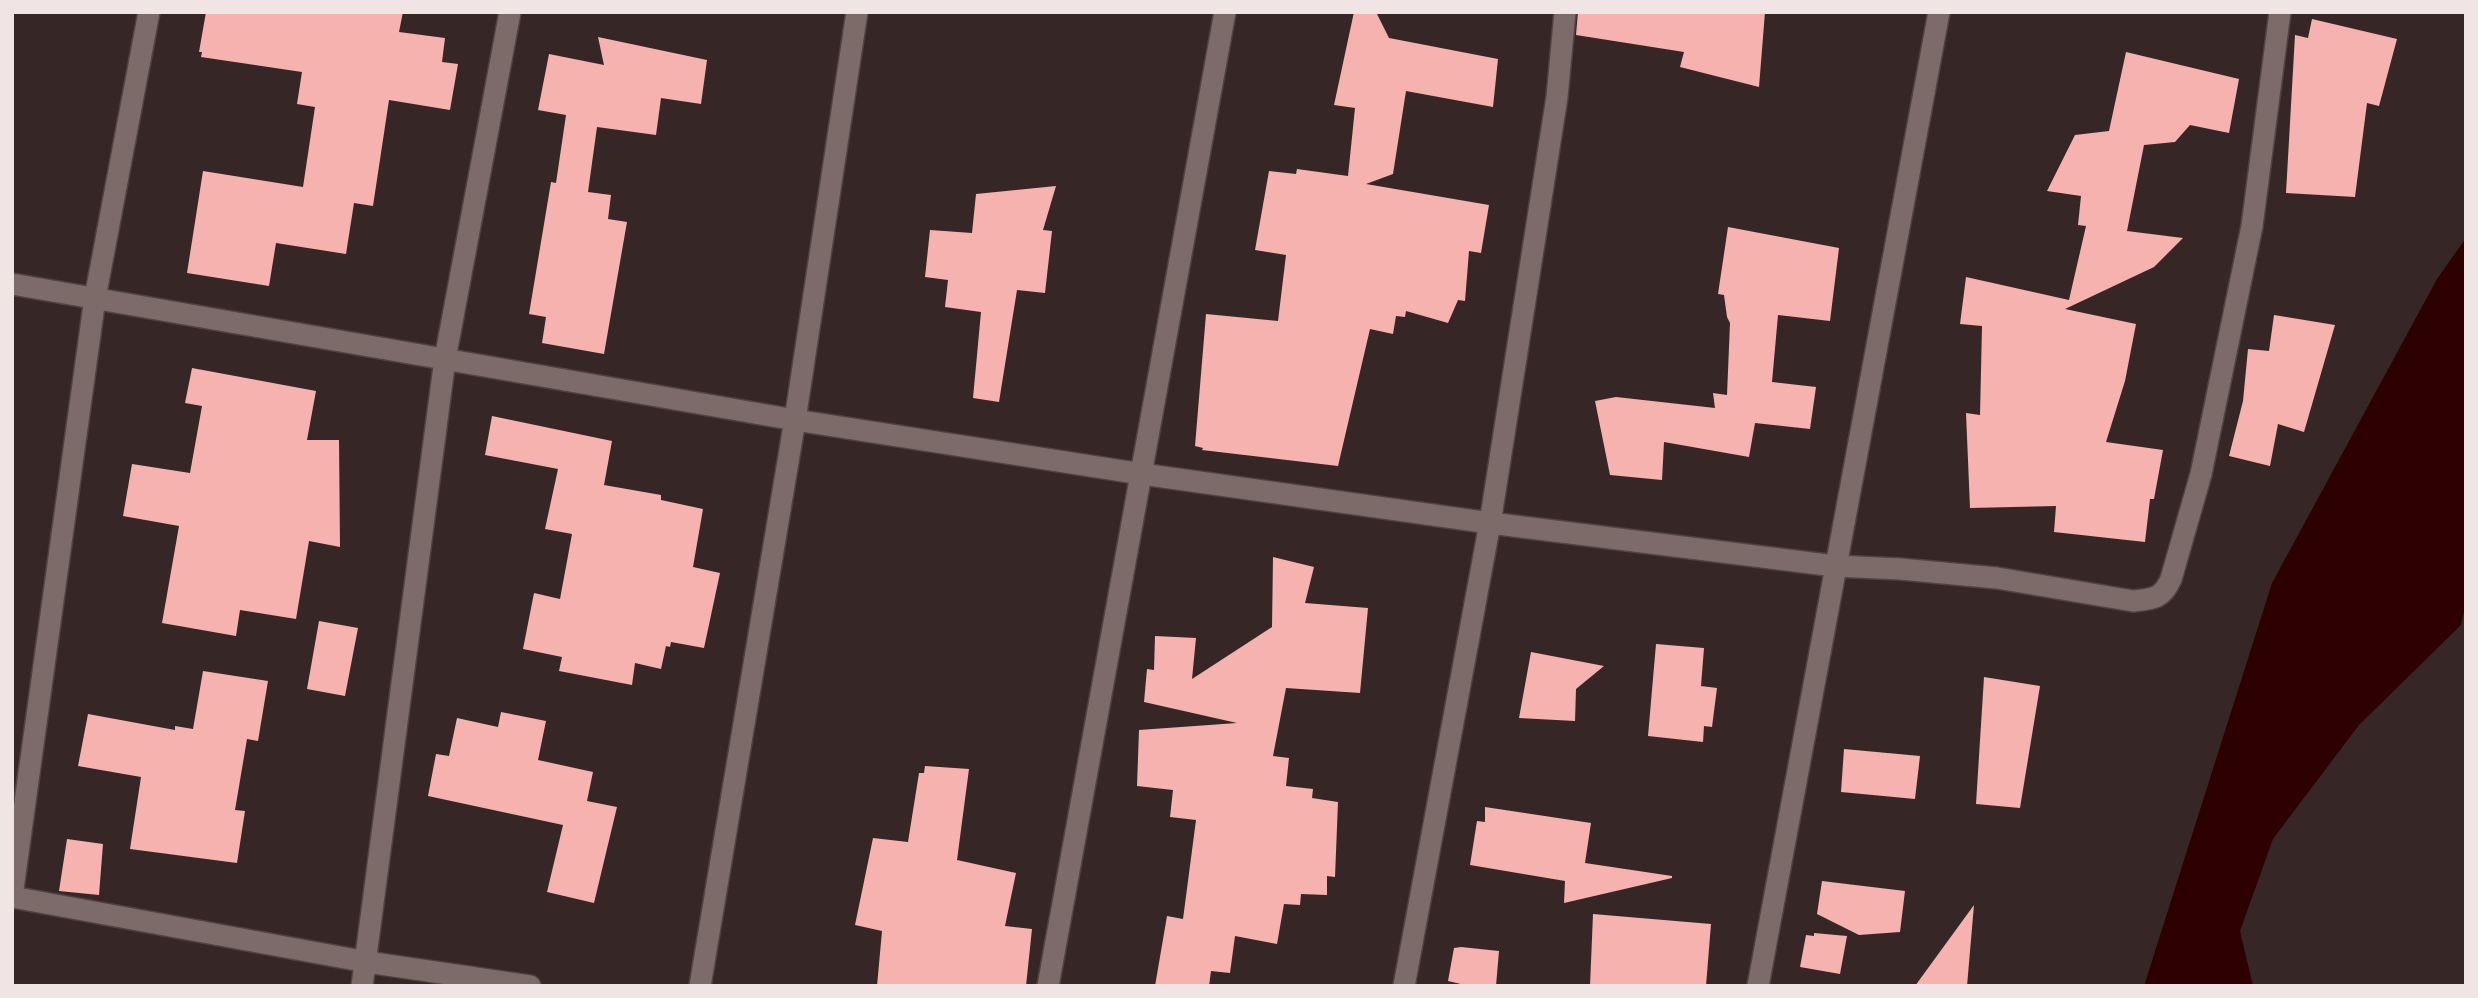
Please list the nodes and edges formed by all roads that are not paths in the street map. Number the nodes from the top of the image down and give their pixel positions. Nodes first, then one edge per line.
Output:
1 (149, 12) edge
2 (510, 12) edge
3 (858, 12) edge
4 (1226, 12) edge
5 (1565, 12) edge
6 (1939, 12) edge
7 (2280, 12) edge
8 (12, 284) edge
9 (95, 298) junction
10 (445, 359) junction
11 (795, 420) junction
12 (1142, 474) junction
13 (1490, 523) junction
14 (1835, 566) junction
15 (12, 897) edge
16 (367, 962) junction
17 (362, 986) edge
18 (530, 986) edge
19 (700, 986) edge
20 (1048, 986) edge
21 (1404, 986) edge
22 (1758, 986) edge

1 - 9 street
2 - 10 street
3 - 11 street
4 - 12 street
5 - 13 street
6 - 14 street
7 - 14 street
8 - 9 street
9 - 10 street
9 - 15 street
10 - 11 street
10 - 16 street
11 - 12 street
11 - 19 street
12 - 13 street
12 - 20 street
13 - 14 street
13 - 21 street
14 - 22 street
15 - 16 street
16 - 17 street
16 - 18 street

